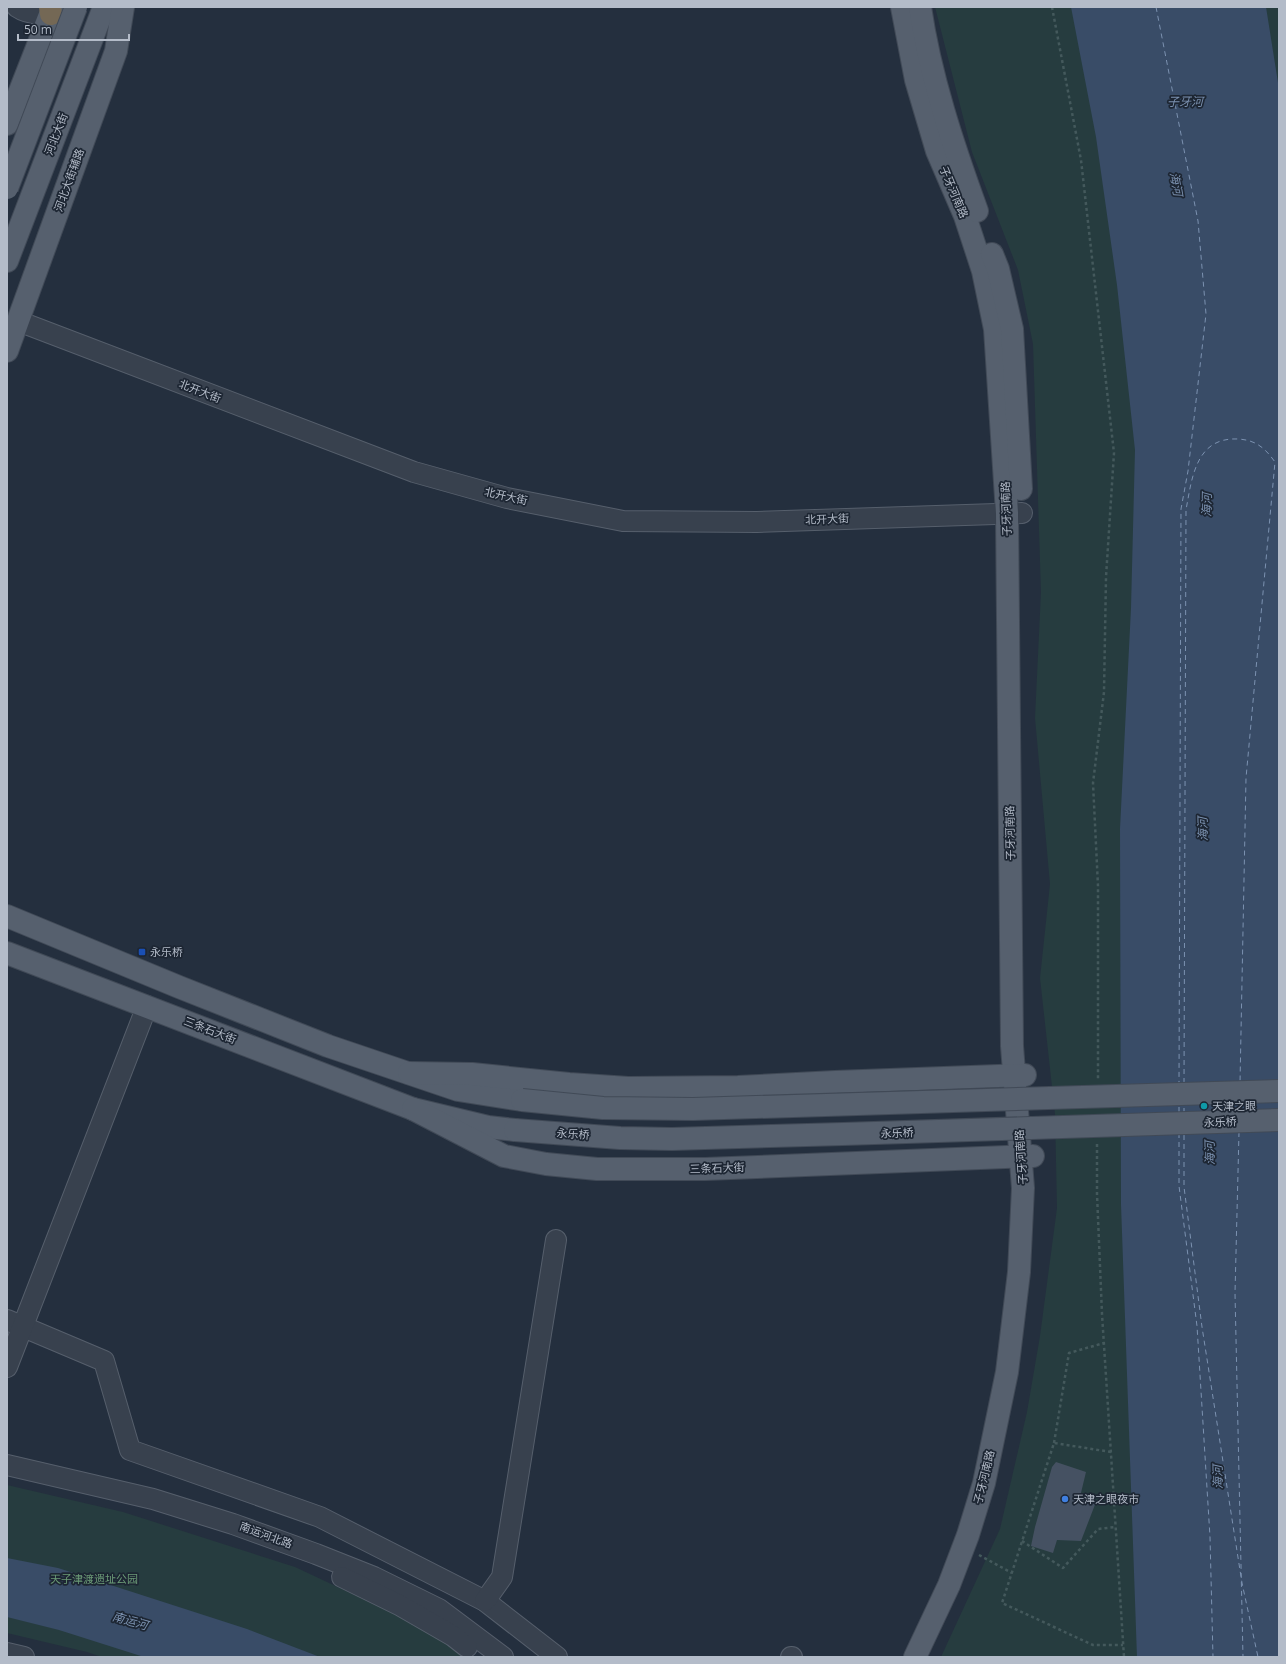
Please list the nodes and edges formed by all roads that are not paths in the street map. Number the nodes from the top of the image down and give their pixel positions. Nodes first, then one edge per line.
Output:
1 (17, 7) edge
2 (76, 7) edge
3 (83, 7) edge
4 (104, 7) edge
5 (123, 7) edge
6 (902, 7) edge
7 (920, 7) edge
8 (51, 9) edge
9 (7, 124) edge
10 (7, 188) edge
11 (7, 260) edge
12 (18, 321) junction
13 (7, 350) edge
14 (1014, 513) junction
15 (7, 916) edge
16 (7, 953) edge
17 (147, 1006) junction
18 (409, 1074) junction
19 (1020, 1075) junction
20 (1279, 1091) edge
21 (413, 1109) junction
22 (1279, 1120) edge
23 (514, 1130) joint
24 (1027, 1156) junction
25 (556, 1240) dead end
26 (15, 1323) edge
27 (7, 1367) edge
28 (7, 1464) edge
29 (7, 1477) edge
30 (485, 1601) junction
31 (7, 1653) edge
32 (24, 1657) edge
33 (480, 1657) edge
34 (503, 1657) edge
35 (557, 1657) edge
36 (915, 1657) edge
37 (929, 1657) edge

1 - 8 street
2 - 10 main road, bridge
3 - 8 street
4 - 11 main road, 河北大街
5 - 12 main road, 河北大街辅路
6 - 14 main road, 子牙河南路
7 - 14 main road, 子牙河南路
8 - 9 main road
12 - 13 main road, 河北大街辅路
12 - 14 street, 北开大街
14 - 19 main road, 子牙河南路
15 - 18 main road
16 - 17 main road, 三条石大街
17 - 21 main road, 三条石大街
17 - 26 street
18 - 19 main road
18 - 20 main road, bridge
19 - 24 main road, 子牙河南路
21 - 23 main road, 三条石大街
21 - 24 main road, 三条石大街
22 - 23 main road, 永乐桥, bridge
24 - 36 main road, 子牙河南路
24 - 37 main road, 子牙河南路
25 - 30 street
26 - 27 street
26 - 30 street
28 - 34 street, 南运河北路
29 - 33 street, 南运河北路
30 - 35 street
31 - 32 street

